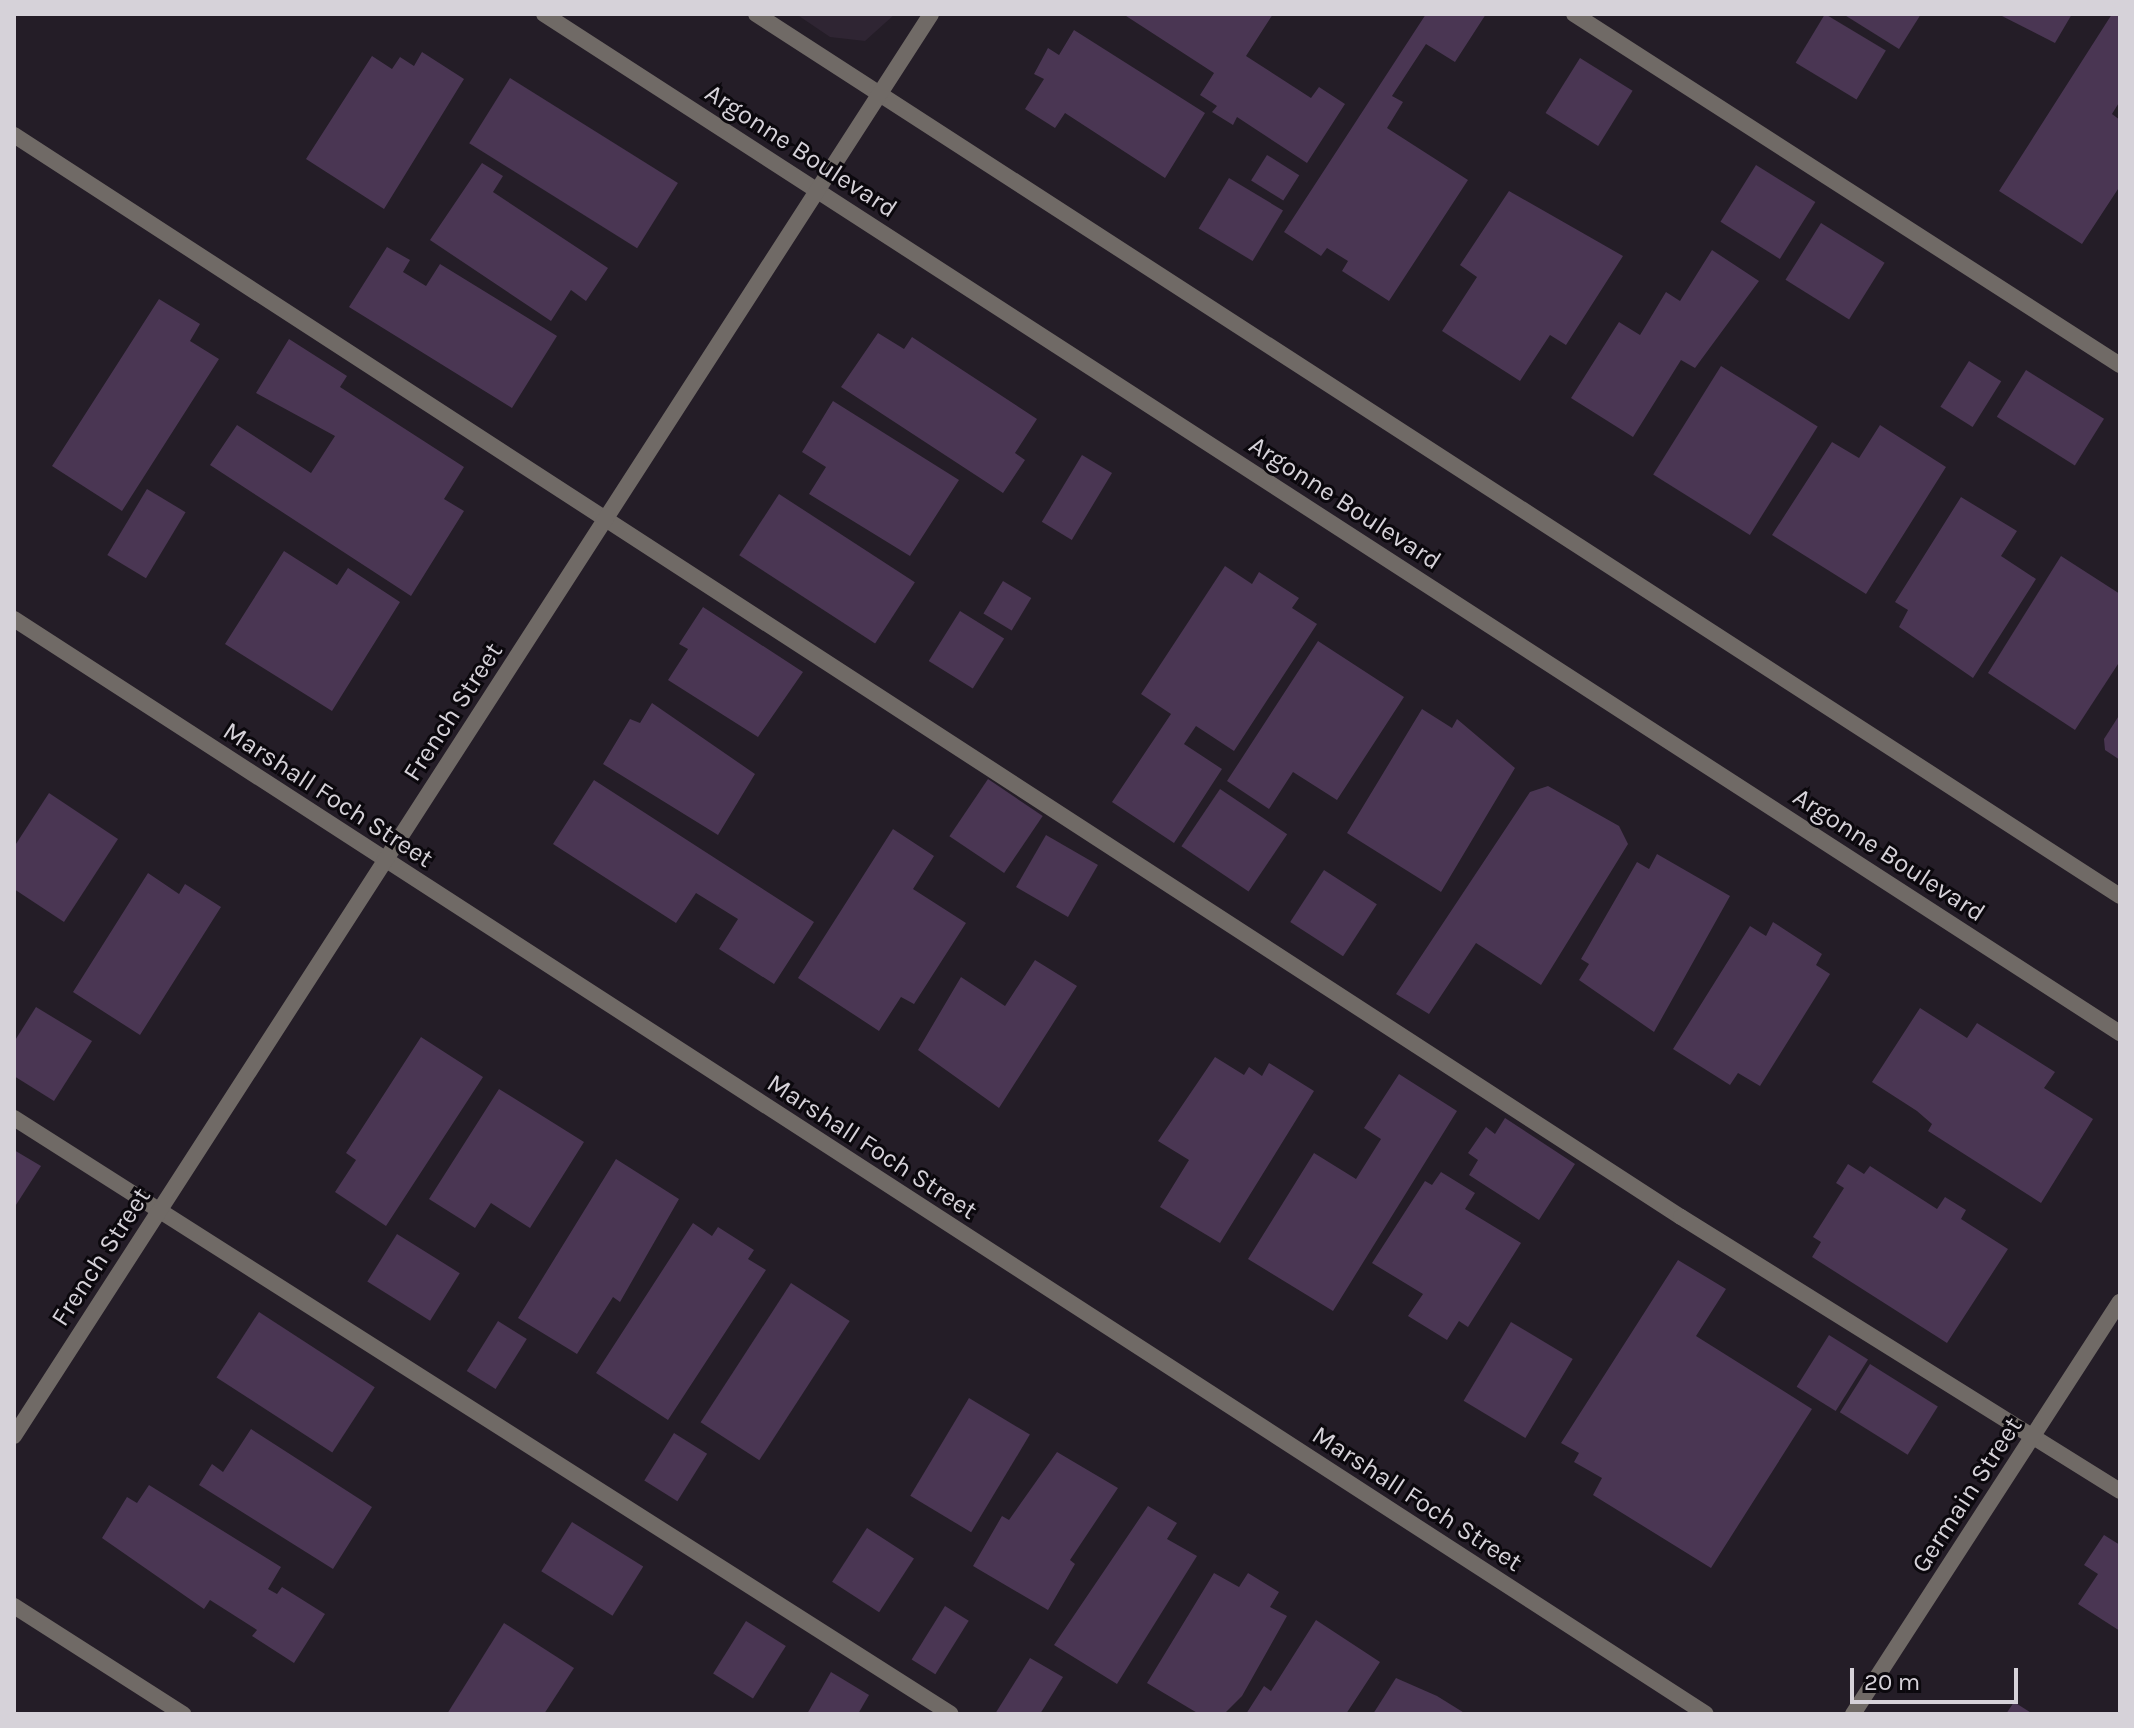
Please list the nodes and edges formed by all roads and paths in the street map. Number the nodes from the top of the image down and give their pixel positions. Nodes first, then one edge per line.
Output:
1 (544, 14) edge
2 (756, 14) edge
3 (931, 14) edge
4 (1574, 14) edge
5 (880, 94) junction
6 (14, 135) edge
7 (819, 191) junction
8 (2120, 365) edge
9 (608, 516) junction
10 (14, 619) edge
11 (385, 861) junction
12 (2120, 896) edge
13 (2120, 1033) edge
14 (14, 1118) edge
15 (159, 1212) junction
16 (2120, 1302) edge
17 (14, 1436) edge
18 (2034, 1436) junction
19 (2120, 1491) edge
20 (14, 1606) edge
21 (183, 1714) edge
22 (951, 1714) edge
23 (1706, 1714) edge
24 (1853, 1714) edge

1 - 7 street, Argonne Boulevard
2 - 5 street
3 - 5 street, French Street
4 - 8 street
5 - 7 street, French Street
5 - 12 street
6 - 9 street
7 - 9 street, French Street
7 - 13 street, Argonne Boulevard
9 - 11 street, French Street
9 - 18 street
10 - 11 street, Marshall Foch Street
11 - 15 street, French Street
11 - 23 street, Marshall Foch Street
14 - 15 street
15 - 17 street, French Street
15 - 22 street
16 - 18 street, Germain Street
18 - 19 street
18 - 24 street, Germain Street
20 - 21 street

